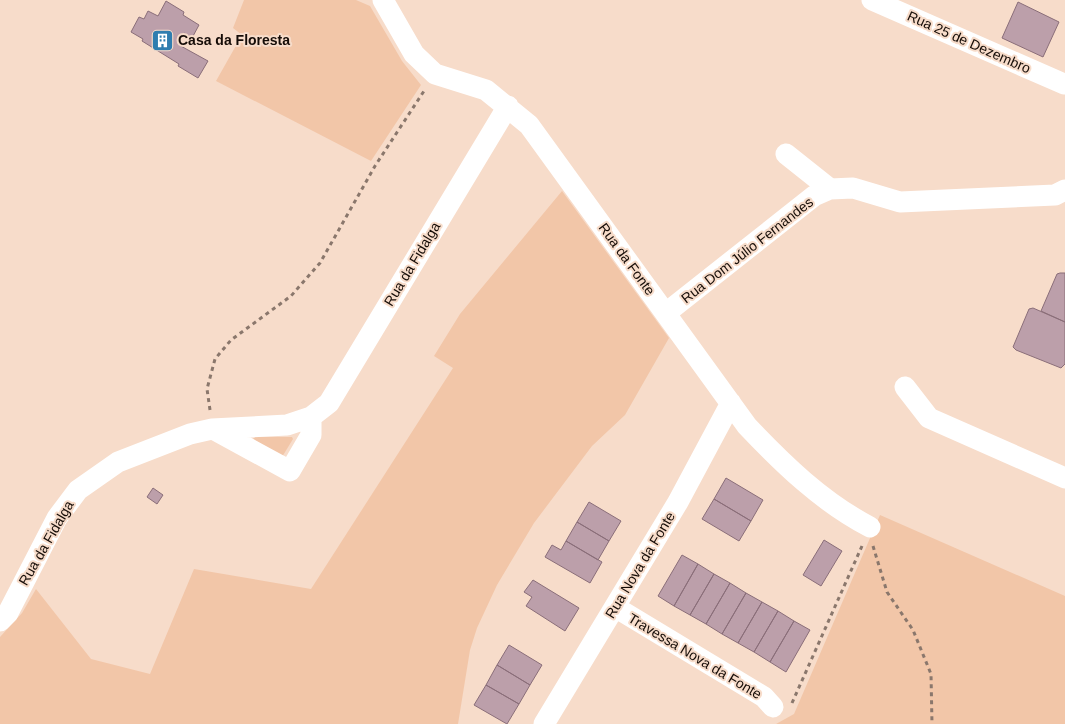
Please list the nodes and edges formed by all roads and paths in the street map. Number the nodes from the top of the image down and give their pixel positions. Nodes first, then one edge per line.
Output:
1 (383, 0) edge
2 (872, 0) edge
3 (435, 74) junction
4 (1065, 83) edge
5 (1065, 90) edge
6 (508, 106) junction
7 (786, 154) dead end
8 (830, 189) junction
9 (1065, 190) edge
10 (666, 313) junction
11 (905, 387) dead end
12 (731, 403) junction
13 (311, 417) junction
14 (212, 429) junction
15 (1065, 478) edge
16 (870, 527) junction
17 (615, 607) junction
18 (0, 621) edge
19 (782, 707) joint
20 (544, 724) edge
21 (932, 724) edge

1 - 3 street, Rua da Fonte
2 - 4 street, Rua 25 de Dezembro
3 - 6 street, Rua da Fonte
3 - 14 path
4 - 5 street
6 - 10 street, Rua da Fonte
6 - 13 street, Rua da Fidalga
7 - 8 street, Rua Dom Júlio Fernandes
8 - 9 street, Rua Dom Júlio Fernandes
8 - 10 street, Rua Dom Júlio Fernandes
10 - 12 street, Rua da Fonte
11 - 15 street
12 - 16 street, Rua da Fonte
12 - 17 street, Rua Nova da Fonte
13 - 14 street, Rua da Fidalga
13 - 14 street
14 - 18 street, Rua da Fidalga
16 - 19 path
16 - 21 path
17 - 19 street, Travessa Nova da Fonte
17 - 20 street, Rua Nova da Fonte

